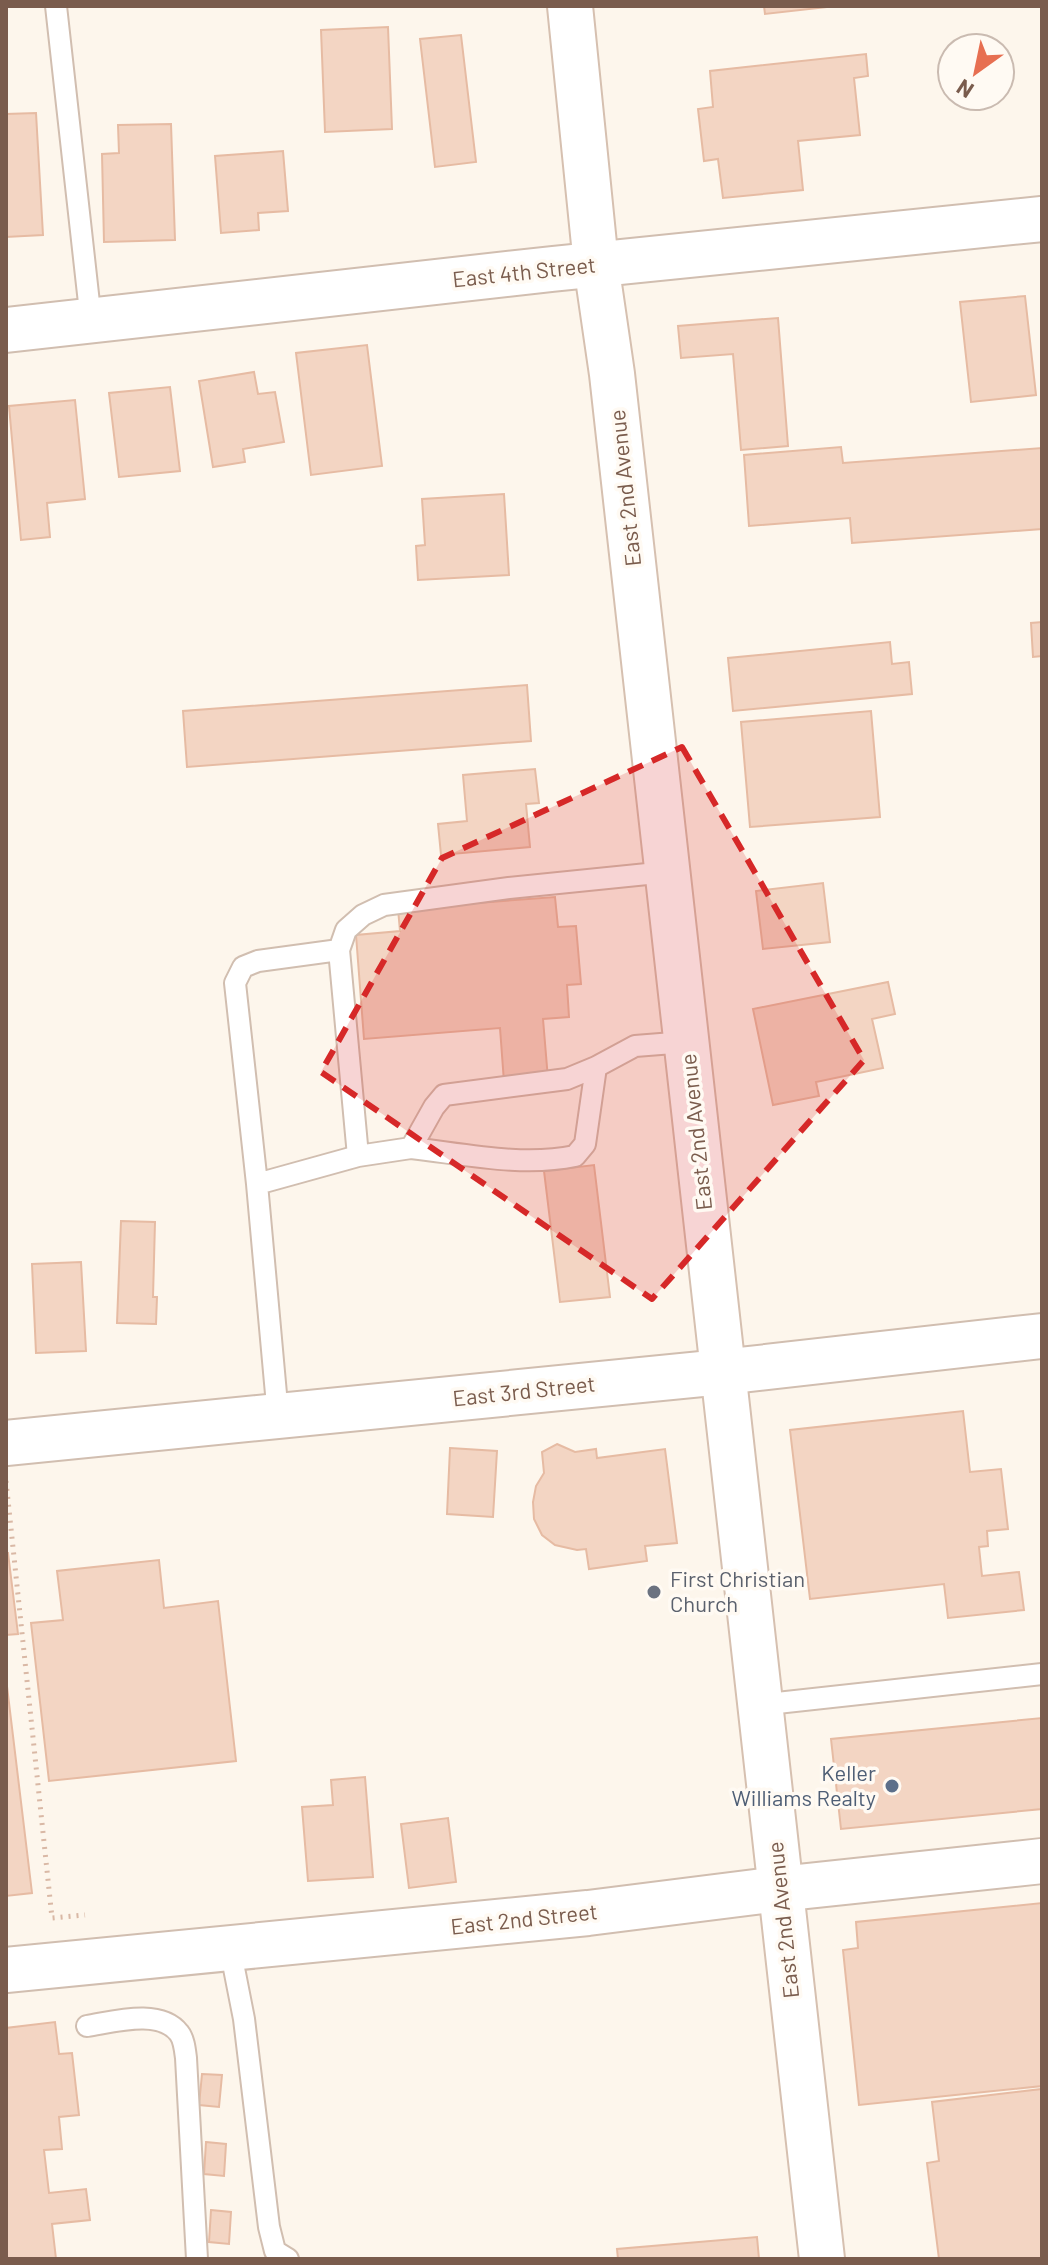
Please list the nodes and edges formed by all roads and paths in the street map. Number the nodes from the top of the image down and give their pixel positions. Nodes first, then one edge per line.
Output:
1 (56, 6) edge
2 (570, 6) edge
3 (1042, 219) edge
4 (596, 264) junction
5 (91, 321) junction
6 (6, 330) edge
7 (667, 872) junction
8 (339, 950) junction
9 (686, 1042) junction
10 (596, 1067) junction
11 (411, 1148) junction
12 (358, 1156) junction
13 (257, 1184) junction
14 (1042, 1336) edge
15 (722, 1372) junction
16 (278, 1416) junction
17 (6, 1443) edge
18 (6, 1481) edge
19 (1042, 1674) edge
20 (759, 1705) junction
21 (1042, 1861) edge
22 (779, 1889) junction
23 (85, 1915) dead end
24 (230, 1948) junction
25 (6, 1970) edge
26 (87, 2026) dead end
27 (197, 2259) edge
28 (288, 2259) edge
29 (822, 2259) edge

1 - 5 lane
2 - 4 street, East 2nd Avenue
3 - 4 street, East 4th Street
4 - 5 street, East 4th Street
4 - 7 street, East 2nd Avenue
5 - 6 street, East 4th Street
7 - 8 lane
7 - 9 street, East 2nd Avenue
8 - 12 lane
8 - 13 lane
9 - 10 lane
9 - 15 street, East 2nd Avenue
10 - 11 lane
10 - 11 lane
11 - 12 lane
12 - 13 lane
13 - 16 lane
14 - 15 street, East 3rd Street
15 - 16 street, East 3rd Street
15 - 20 street, East 2nd Avenue
16 - 17 street, East 3rd Street
18 - 23 path
19 - 20 lane
20 - 22 street, East 2nd Avenue
21 - 22 street, East 2nd Street
22 - 24 street, East 2nd Street
22 - 29 street, East 2nd Avenue
24 - 25 street, East 2nd Street
24 - 28 lane
26 - 27 lane

